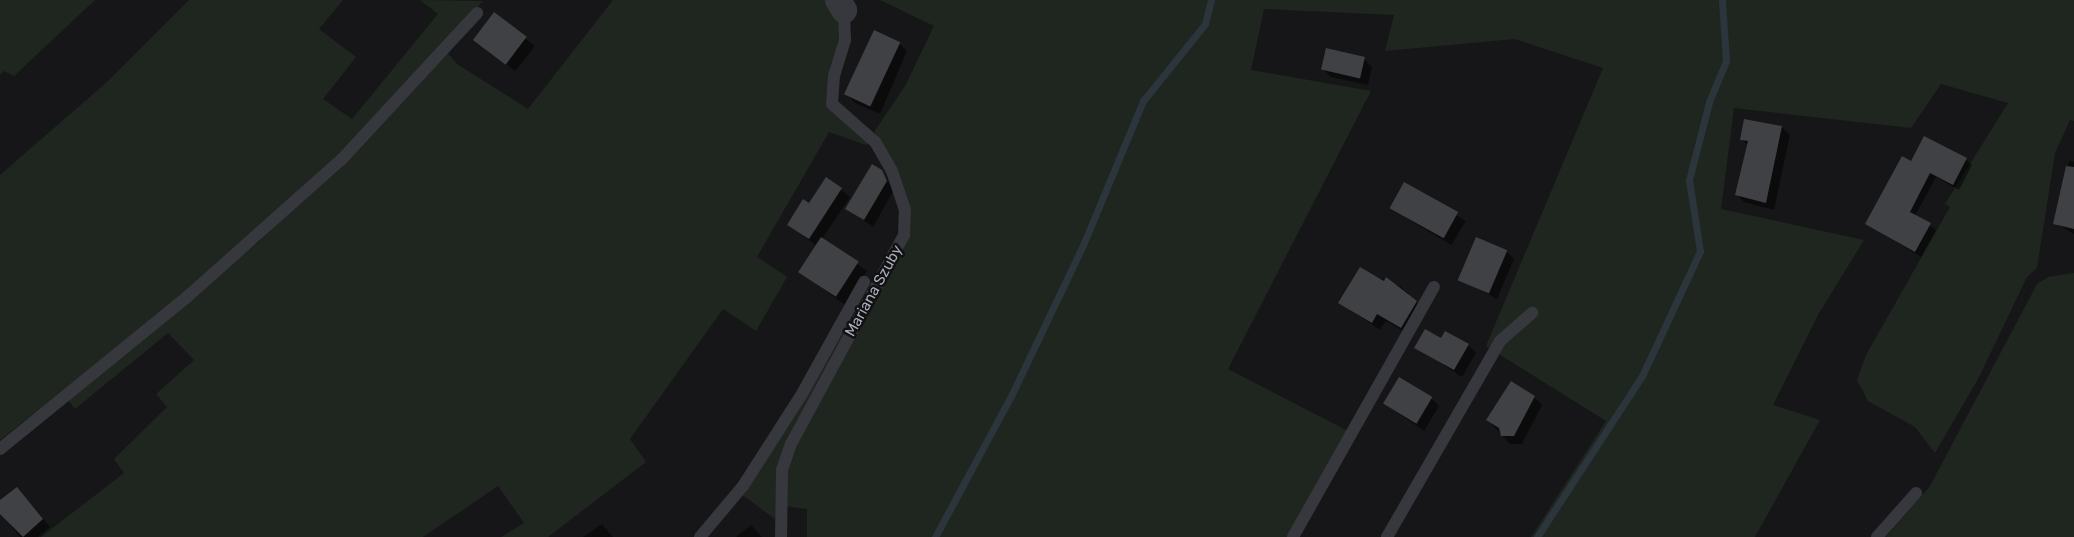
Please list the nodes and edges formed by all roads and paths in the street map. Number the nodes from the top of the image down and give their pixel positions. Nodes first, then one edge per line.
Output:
1 (841, 5) edge
2 (477, 13) dead end
3 (864, 282) dead end
4 (1434, 287) dead end
5 (1532, 313) dead end
6 (0, 449) edge
7 (1916, 493) dead end
8 (700, 537) edge
9 (781, 537) edge
10 (1293, 537) edge
11 (1387, 537) edge
12 (1877, 537) edge

1 - 9 lane, Mariana Szuby
2 - 6 lane
3 - 8 lane
4 - 10 lane
5 - 11 lane
7 - 12 lane

